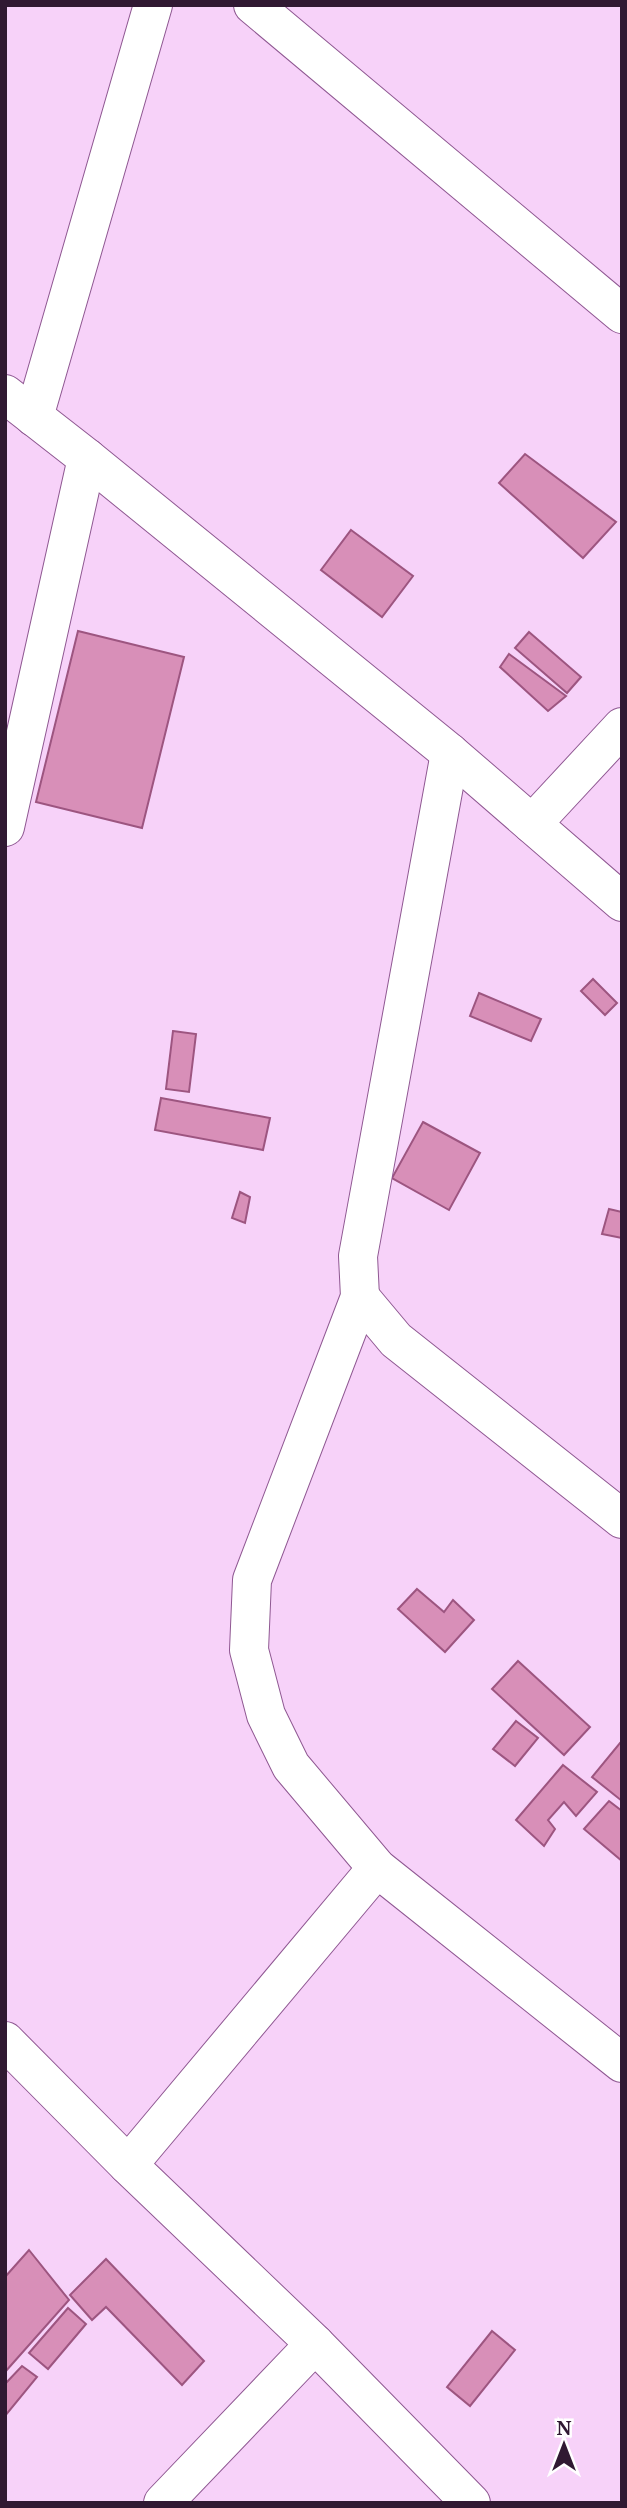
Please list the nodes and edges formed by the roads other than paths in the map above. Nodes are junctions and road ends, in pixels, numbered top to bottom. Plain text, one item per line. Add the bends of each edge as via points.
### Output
1 (152, 5) edge
2 (253, 5) edge
3 (622, 314) edge
4 (20, 405) edge
5 (87, 458) junction
6 (622, 727) edge
7 (450, 753) junction
8 (532, 824) junction
9 (5, 827) edge
10 (622, 902) edge
11 (360, 1297) junction
12 (622, 1519) edge
13 (377, 1868) junction
14 (5, 2041) edge
15 (621, 2061) edge
16 (128, 2165) junction
17 (315, 2344) junction
18 (163, 2503) edge
19 (471, 2503) edge

1 - 4 street
2 - 3 street
4 - 5 street
5 - 7 street
5 - 9 street
6 - 8 street
7 - 8 street
7 - 11 street via 358,1256
8 - 10 street
11 - 12 street via 396,1340
11 - 13 street via 252,1580 249,1650 267,1715 290,1766
13 - 15 street
13 - 16 street
14 - 16 street
16 - 17 street
17 - 18 street
17 - 19 street

